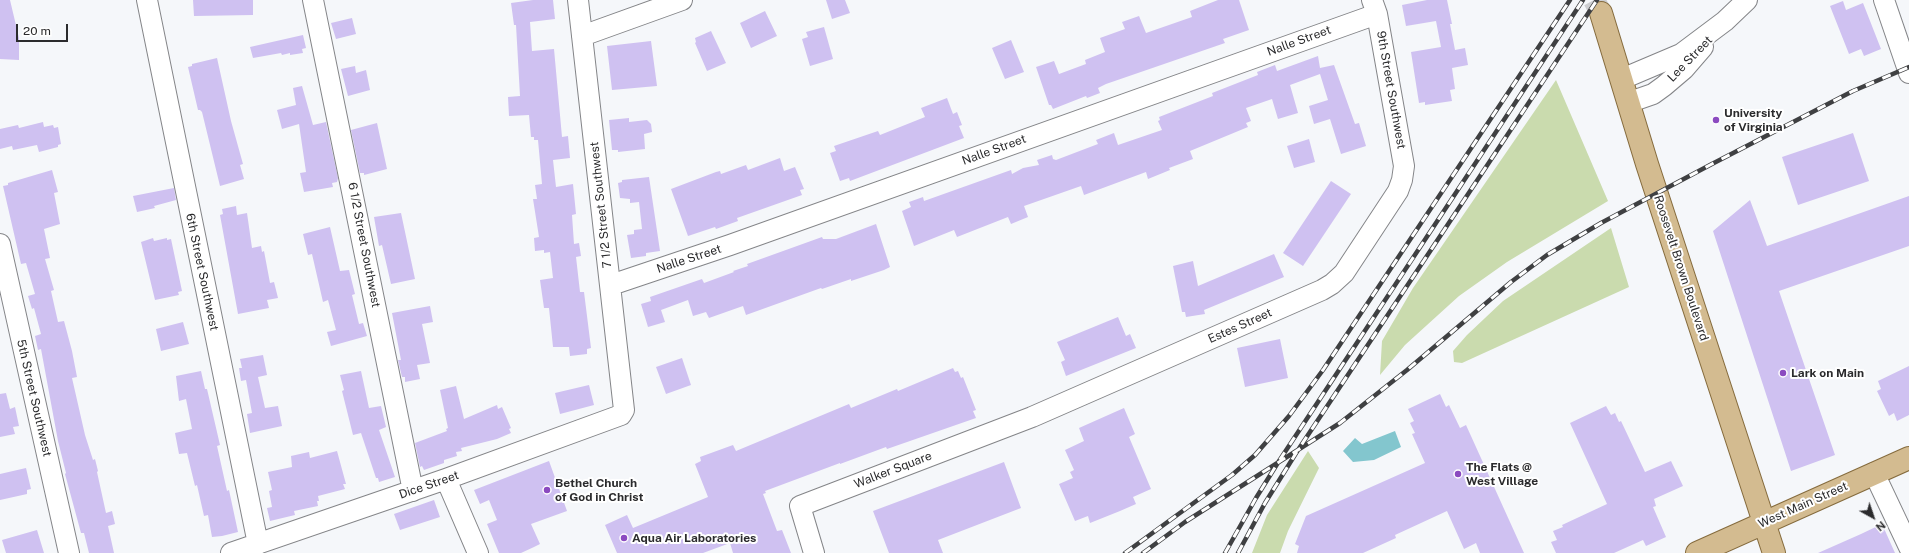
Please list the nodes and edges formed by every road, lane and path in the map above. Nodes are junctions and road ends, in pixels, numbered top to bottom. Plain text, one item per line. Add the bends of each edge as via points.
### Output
1 (147, 0) edge
2 (313, 0) edge
3 (578, 0) edge
4 (682, 0) edge
5 (1747, 0) edge
6 (1884, 0) edge
7 (1374, 7) edge
8 (1601, 13) tunnel mouth
9 (1724, 21) junction
10 (582, 36) junction
11 (1909, 73) edge
12 (1622, 79) junction
13 (1630, 102) junction
14 (1402, 180) joint
15 (0, 244) edge
16 (611, 285) junction
17 (8, 318) edge
18 (624, 410) joint
19 (1032, 417) joint
20 (1909, 458) edge
21 (1874, 474) junction
22 (446, 479) junction
23 (413, 491) junction
24 (1764, 523) junction
25 (258, 544) junction
26 (1909, 547) edge
27 (69, 553) edge
28 (231, 553) edge
29 (478, 553) edge
30 (814, 553) edge
31 (1697, 553) edge
32 (1774, 553) edge

1 - 25 street, 6th Street Southwest
2 - 23 street, 6 1/2 Street Southwest
3 - 10 street, 7 1/2 Street Southwest
4 - 10 street
5 - 9 street, Lee Street
6 - 11 street
7 - 14 street, 9th Street Southwest via 1404,166
7 - 16 street, Nalle Street via 730,245
8 - 12 main road, Roosevelt Brown Boulevard
9 - 12 street, Lee Street via 1681,54
9 - 13 street, Lee Street via 1684,69 1653,94
10 - 16 street, 7 1/2 Street Southwest
12 - 13 main road, Roosevelt Brown Boulevard
13 - 24 main road, Roosevelt Brown Boulevard via 1647,164
14 - 19 street, Estes Street via 1344,273 1332,284
15 - 17 street, 5th Street Southwest
16 - 18 street, 7 1/2 Street Southwest
17 - 27 street, 5th Street Southwest
18 - 22 street, Dice Street via 621,415
19 - 30 street, Walker Square via 800,506
20 - 21 main road, West Main Street
21 - 24 main road, West Main Street
21 - 26 street
22 - 23 street, Dice Street
22 - 29 street
23 - 25 street, Dice Street
24 - 31 main road, West Main Street
24 - 32 main road, Roosevelt Brown Boulevard
25 - 28 street, Dice Street

